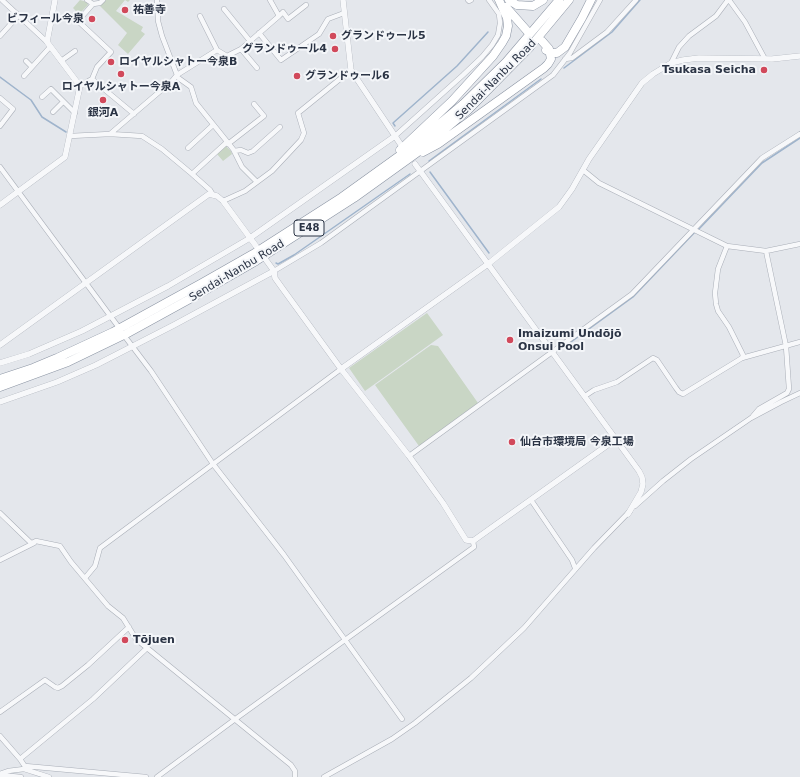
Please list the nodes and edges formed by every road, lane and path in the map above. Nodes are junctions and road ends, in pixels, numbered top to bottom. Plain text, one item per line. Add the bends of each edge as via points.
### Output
1 (1, 0) edge
2 (55, 0) edge
3 (87, 0) edge
4 (103, 0) edge
5 (157, 0) edge
6 (270, 0) edge
7 (342, 0) edge
8 (468, 0) edge
9 (471, 0) edge
10 (489, 0) edge
11 (500, 0) edge
12 (508, 0) edge
13 (543, 0) edge
14 (559, 0) edge
15 (570, 0) edge
16 (591, 0) edge
17 (600, 0) edge
18 (636, 0) edge
19 (729, 0) edge
20 (93, 4) junction
21 (306, 5) dead end
22 (224, 9) dead end
23 (344, 12) junction
24 (18, 16) junction
25 (200, 16) dead end
26 (279, 16) junction
27 (259, 33) junction
28 (0, 36) edge
29 (250, 41) junction
30 (541, 43) dead end
31 (49, 45) junction
32 (241, 49) junction
33 (217, 50) junction
34 (75, 51) dead end
35 (550, 52) junction
36 (800, 56) edge
37 (565, 59) junction
38 (765, 59) junction
39 (26, 61) dead end
40 (62, 61) junction
41 (671, 63) junction
42 (32, 67) junction
43 (257, 68) dead end
44 (351, 70) junction
45 (177, 75) junction
46 (24, 76) dead end
47 (92, 79) junction
48 (80, 86) junction
49 (42, 97) dead end
50 (0, 98) edge
51 (63, 102) junction
52 (254, 104) dead end
53 (54, 112) dead end
54 (75, 114) junction
55 (134, 114) junction
56 (213, 125) junction
57 (0, 126) edge
58 (280, 127) dead end
59 (110, 134) junction
60 (800, 134) edge
61 (70, 136) junction
62 (395, 136) junction
63 (228, 143) junction
64 (401, 145) dead end
65 (188, 148) dead end
66 (234, 151) junction
67 (415, 164) dead end
68 (0, 167) edge
69 (398, 167) junction
70 (583, 170) junction
71 (421, 171) junction
72 (192, 174) junction
73 (257, 182) junction
74 (19, 191) junction
75 (213, 195) junction
76 (342, 197) junction
77 (223, 201) junction
78 (0, 206) edge
79 (696, 231) junction
80 (250, 238) junction
81 (800, 244) edge
82 (256, 246) dead end
83 (728, 246) junction
84 (766, 251) junction
85 (266, 260) dead end
86 (488, 264) junction
87 (274, 270) junction
88 (86, 283) junction
89 (110, 316) junction
90 (117, 325) dead end
91 (126, 338) dead end
92 (800, 342) edge
93 (0, 346) edge
94 (786, 346) junction
95 (134, 347) junction
96 (552, 352) junction
97 (742, 358) junction
98 (0, 363) edge
99 (341, 369) junction
100 (0, 379) edge
101 (0, 387) edge
102 (800, 393) edge
103 (586, 395) junction
104 (0, 402) edge
105 (753, 417) junction
106 (616, 439) junction
107 (409, 456) junction
108 (213, 464) junction
109 (531, 500) junction
110 (0, 513) edge
111 (628, 514) junction
112 (36, 541) junction
113 (473, 542) junction
114 (0, 560) edge
115 (575, 568) junction
116 (85, 578) junction
117 (129, 627) junction
118 (346, 640) junction
119 (147, 648) junction
120 (0, 712) edge
121 (402, 719) dead end
122 (234, 720) junction
123 (0, 736) edge
124 (20, 759) junction
125 (25, 768) junction
126 (0, 774) edge
127 (21, 777) edge
128 (49, 777) edge
129 (146, 777) edge
130 (157, 777) edge
131 (296, 777) edge
132 (324, 777) edge

1 - 24 street
2 - 31 street
3 - 20 street
4 - 20 street
5 - 45 street via 158,21
6 - 26 street
7 - 23 street
8 - 9 street
10 - 62 street via 498,14 500,23 498,35 492,45 463,75
11 - 12 highway via 529,30
11 - 76 highway via 508,26 506,36 493,56 430,123
12 - 13 highway via 517,5 533,6
14 - 76 highway, Sendai-Nanbu Road / E48 via 506,62 463,104 408,150
15 - 69 highway, Sendai-Nanbu Road / E48 via 491,88
16 - 35 highway via 565,47 557,53
17 - 37 street
18 - 37 street via 607,32 572,58
19 - 38 street via 745,22
19 - 41 street via 716,16 689,36 679,47
20 - 47 street via 78,21 111,52 97,67
21 - 26 street via 288,19 283,12
22 - 29 street
23 - 27 street via 328,19 319,34 281,60
23 - 44 street
24 - 28 street
24 - 31 street
25 - 33 street
26 - 27 street
27 - 29 street
29 - 32 street
30 - 35 highway
31 - 40 street
31 - 42 street
32 - 33 street via 227,56
32 - 43 street
33 - 45 street
34 - 40 street
35 - 69 highway via 551,59 548,64 535,75 438,144
36 - 38 street
37 - 71 street via 552,75
38 - 41 street via 699,58
39 - 42 street
40 - 48 street
41 - 70 street via 642,83
42 - 46 street
44 - 62 street
44 - 73 street via 298,113 304,133 301,140 272,171
45 - 55 street
45 - 56 street via 191,87 196,104
47 - 48 street
47 - 55 street
48 - 54 street
49 - 51 street via 51,89
50 - 57 street via 13,109
51 - 53 street
51 - 54 street
52 - 63 street via 264,116
54 - 61 street
55 - 59 street
56 - 63 street
56 - 65 street
58 - 66 street via 253,151
59 - 61 street
59 - 72 street via 142,136
60 - 79 street via 762,158
61 - 74 street via 65,157
62 - 64 street
62 - 80 street
63 - 66 street
63 - 72 street
66 - 73 street via 242,167
67 - 71 street
68 - 74 street
69 - 101 highway, Sendai-Nanbu Road / E48 via 306,229 198,295 68,362
70 - 79 street via 599,183
70 - 86 street via 559,207
71 - 86 street
71 - 87 street via 321,243
72 - 75 street
73 - 77 street via 246,191
74 - 78 street
74 - 88 street
75 - 77 street
75 - 88 street via 209,194
76 - 100 highway, Sendai-Nanbu Road / E48 via 253,254 119,329 84,347
77 - 80 street
79 - 83 street
79 - 96 street via 632,294
80 - 82 street
80 - 89 street via 168,286
81 - 84 street
83 - 84 street
83 - 97 street via 718,269 716,304 743,355
84 - 94 street
85 - 87 street
86 - 96 street
86 - 99 street
87 - 95 street
87 - 99 street via 275,278
88 - 89 street
88 - 93 street
89 - 90 street
89 - 98 street via 29,354
91 - 95 street
92 - 94 street
94 - 97 street
94 - 105 street via 788,391 759,409
95 - 104 street via 57,382
95 - 108 street
96 - 103 street
96 - 107 street
97 - 103 street via 683,394 653,358 617,382
99 - 107 street
99 - 108 street
102 - 105 street
103 - 106 street
105 - 111 street via 691,459 642,499
106 - 109 street
106 - 111 street via 642,477 641,492
107 - 113 street via 466,540
108 - 116 street via 100,548 95,566
108 - 118 street
109 - 113 street
109 - 115 street
110 - 112 street via 25,539 32,543
111 - 115 street
112 - 114 street
112 - 116 street via 60,546
113 - 118 street via 474,547
115 - 132 street via 524,628 452,694 392,739
116 - 117 street
117 - 119 street via 136,639
117 - 120 street via 62,686 55,687 46,680
118 - 121 street
118 - 122 street
119 - 122 street
119 - 124 street via 93,699
122 - 130 street
122 - 131 street via 291,765
123 - 124 street
124 - 125 street
125 - 126 street
125 - 128 street
125 - 129 street
126 - 127 street

